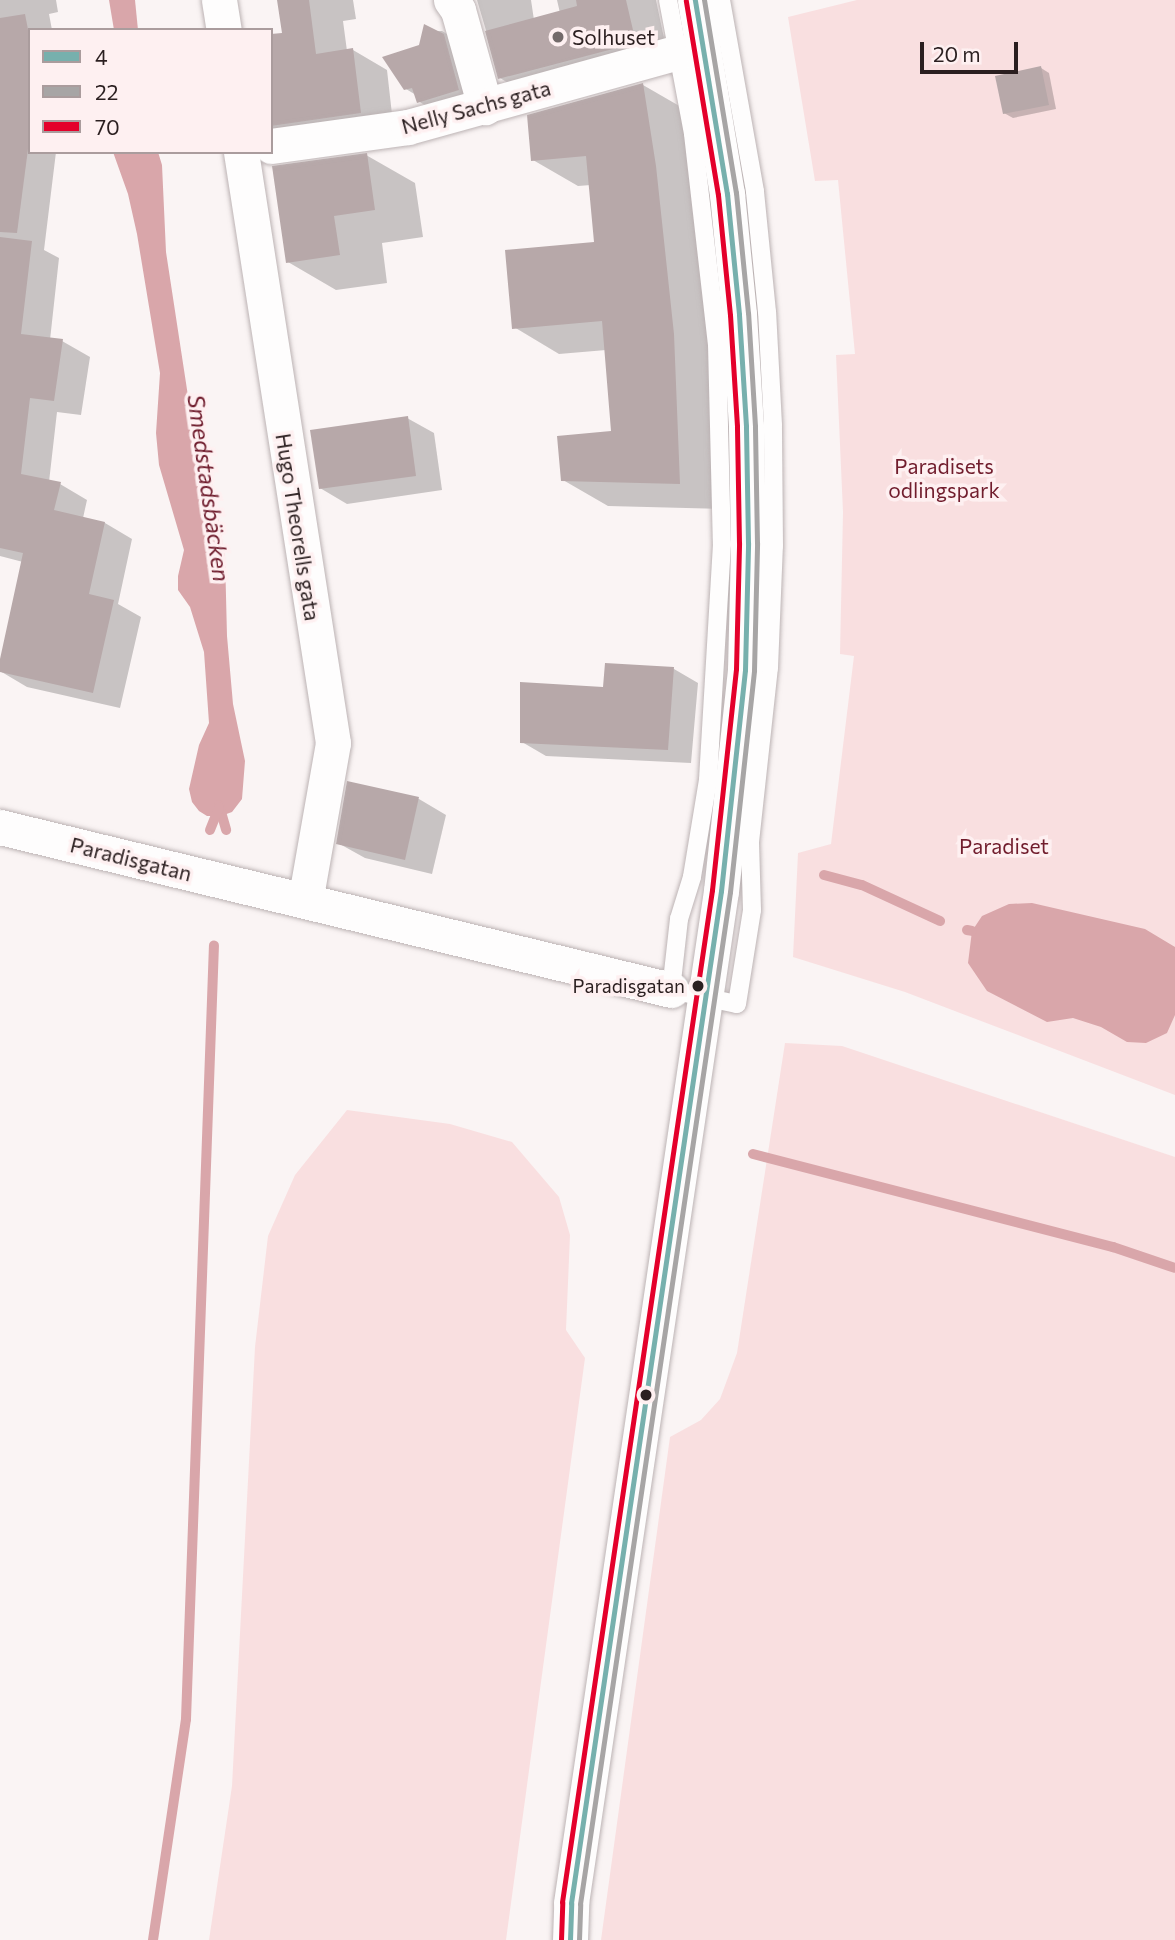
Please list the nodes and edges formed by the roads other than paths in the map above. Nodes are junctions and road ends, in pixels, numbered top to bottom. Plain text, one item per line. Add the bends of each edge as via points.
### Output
1 (219, 0) edge
2 (451, 0) edge
3 (668, 0) edge
4 (695, 0) edge
5 (721, 0) edge
6 (224, 28) edge
7 (678, 52) junction
8 (485, 107) junction
9 (273, 146) edge
10 (241, 154) edge
11 (0, 827) edge
12 (305, 901) junction
13 (688, 993) junction
14 (570, 1940) edge

1 - 6 street
2 - 8 street via 458,10
3 - 7 lane
4 - 13 street via 727,194 746,426 748,542 743,697 721,891
5 - 13 lane via 755,191 767,312 774,546 769,668 750,842 752,910 737,1004
7 - 8 street, Nelly Sachs gata
7 - 13 lane via 693,134 717,344 722,544 708,780 692,877 679,919
8 - 9 street, Nelly Sachs gata via 408,127
10 - 12 street, Hugo Theorells gata via 333,743
11 - 12 street, Paradisgatan
12 - 13 street, Paradisgatan
13 - 14 street

